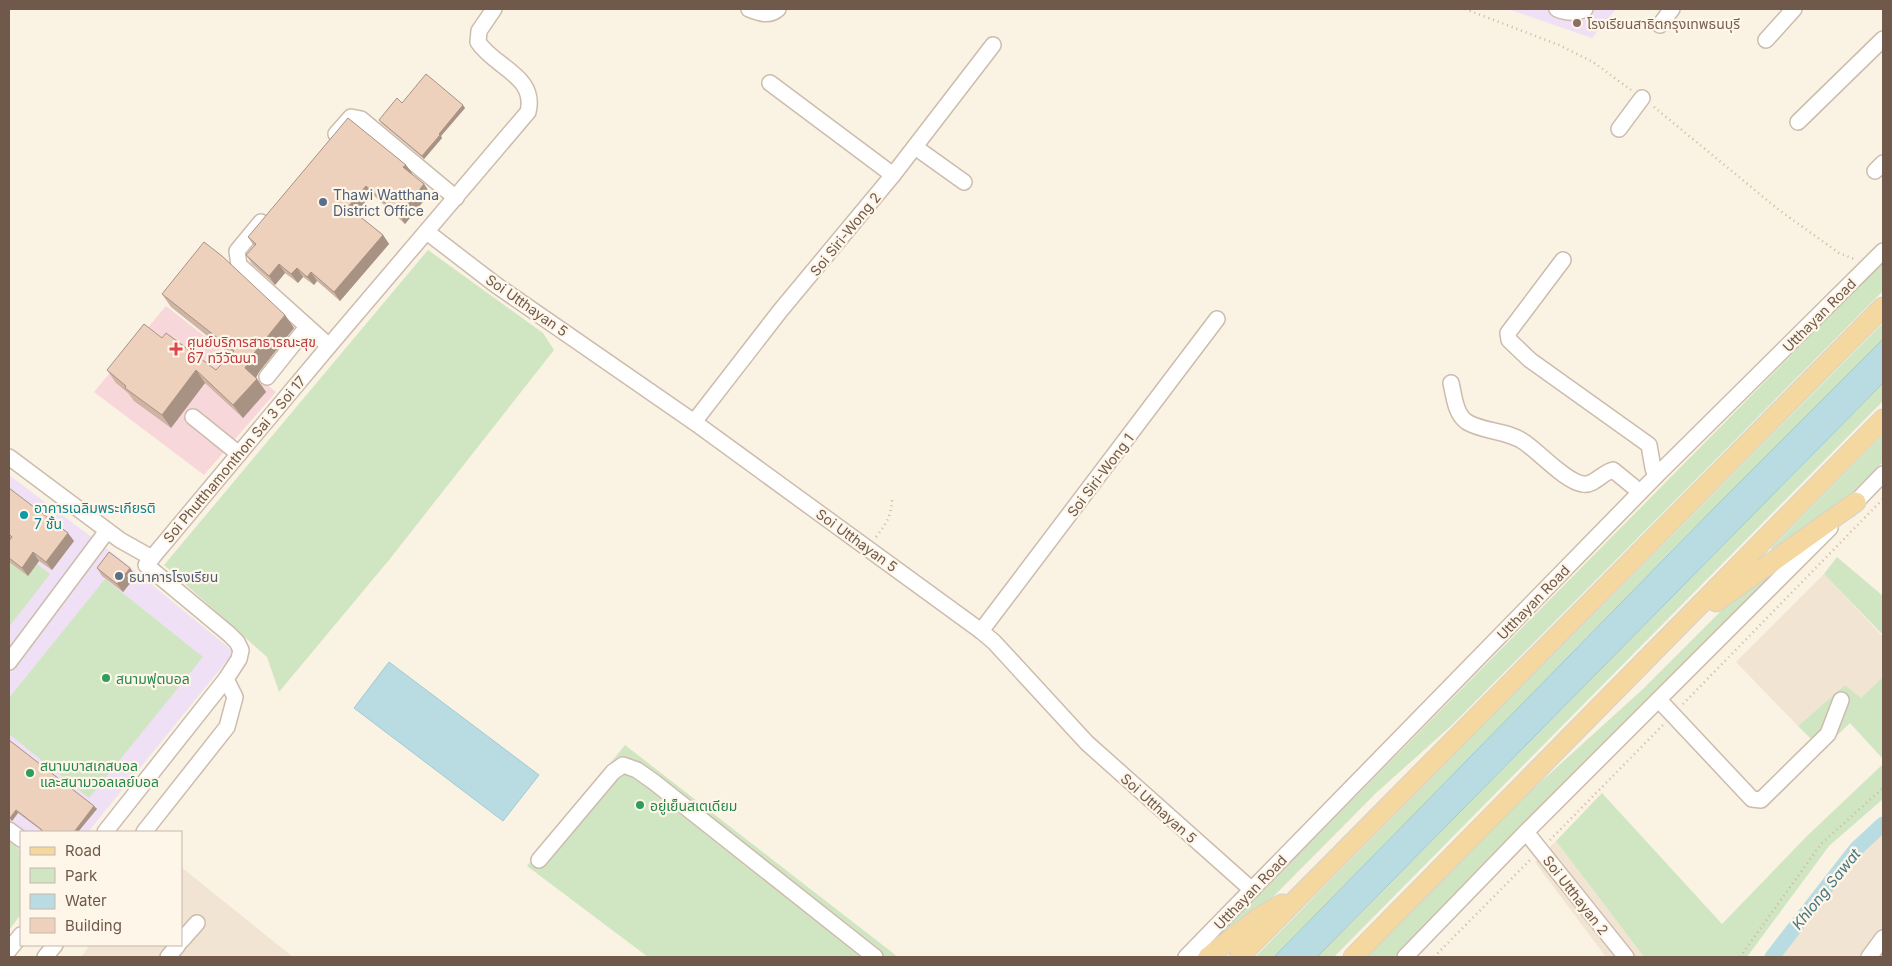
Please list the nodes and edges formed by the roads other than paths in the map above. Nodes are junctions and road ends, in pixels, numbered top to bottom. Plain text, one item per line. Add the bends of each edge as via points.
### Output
1 (494, 9) edge
2 (749, 9) edge
3 (778, 9) edge
4 (1557, 9) edge
5 (1585, 9) edge
6 (1672, 9) edge
7 (1794, 9) edge
8 (1660, 25) dead end
9 (1766, 40) dead end
10 (1883, 40) edge
11 (993, 45) dead end
12 (770, 83) dead end
13 (1642, 98) road end
14 (1798, 122) dead end
15 (1619, 129) dead end
16 (326, 147) edge
17 (915, 147) junction
18 (893, 175) junction
19 (964, 182) dead end
20 (456, 198) junction
21 (269, 214) edge
22 (427, 232) junction
23 (1883, 251) edge
24 (1564, 260) dead end
25 (1883, 306) edge
26 (1217, 319) dead end
27 (308, 327) junction
28 (329, 346) junction
29 (266, 377) dead end
30 (1451, 383) dead end
31 (193, 417) dead end
32 (1883, 419) edge
33 (694, 422) junction
34 (239, 454) junction
35 (9, 457) edge
36 (1883, 474) edge
37 (1656, 476) junction
38 (1640, 492) junction
39 (1856, 502) junction
40 (107, 531) junction
41 (152, 558) junction
42 (981, 631) junction
43 (1674, 632) junction
44 (9, 662) edge
45 (226, 679) junction
46 (1659, 700) junction
47 (1841, 700) dead end
48 (9, 830) edge
49 (106, 831) edge
50 (145, 831) edge
51 (1526, 832) junction
52 (20, 838) edge
53 (539, 860) dead end
54 (1252, 890) junction
55 (1305, 890) junction
56 (197, 923) dead end
57 (20, 936) edge
58 (1883, 938) edge
59 (182, 940) edge
60 (54, 946) edge
61 (177, 946) edge
62 (9, 950) edge
63 (45, 957) edge
64 (168, 957) edge
65 (875, 957) edge
66 (1186, 957) edge
67 (1208, 957) edge
68 (1238, 957) edge
69 (1353, 957) edge
70 (1405, 957) edge
71 (1626, 957) edge
72 (1868, 957) edge

1 - 20 street, Soi Phutthamonthon Sai 3 Soi 17 via 479,31 478,42 521,81 531,102 528,112
2 - 3 street via 771,14
4 - 5 street via 1567,13
6 - 8 street
7 - 9 street
10 - 14 street
11 - 17 street, Soi Siri-Wong 2
12 - 18 street
13 - 15 street
16 - 20 street via 351,118 361,119
17 - 18 street, Soi Siri-Wong 2
17 - 19 street
18 - 33 street, Soi Siri-Wong 2 via 780,311
20 - 22 street, Soi Phutthamonthon Sai 3 Soi 17
21 - 27 street via 237,251 239,266
22 - 28 street, Soi Phutthamonthon Sai 3 Soi 17
22 - 33 street, Soi Utthayan 5 via 496,285
23 - 37 street, Utthayan Road
24 - 37 street via 1508,333 1509,340 1530,360 1649,445
25 - 55 main road
26 - 42 street, Soi Siri-Wong 1
27 - 28 street
27 - 29 street
28 - 34 street, Soi Phutthamonthon Sai 3 Soi 17
30 - 38 street via 1458,412 1467,422 1522,441 1577,483 1591,483 1613,470
31 - 34 street
32 - 43 main road
33 - 42 street, Soi Utthayan 5
34 - 41 street, Soi Phutthamonthon Sai 3 Soi 17
35 - 40 street
36 - 39 street
37 - 38 street, Utthayan Road
38 - 54 street, Utthayan Road
39 - 43 main road
39 - 46 street
40 - 41 street
40 - 44 street
41 - 45 street via 146,565 236,642 241,650
42 - 54 street, Soi Utthayan 5 via 1087,743
43 - 69 main road
45 - 49 street
45 - 50 street via 235,697 227,727
46 - 47 street via 1752,799 1761,800 1828,734
46 - 51 street
48 - 52 street
51 - 70 street
51 - 71 street, Soi Utthayan 2
53 - 65 street via 613,772 623,765 654,782
54 - 66 street, Utthayan Road
55 - 67 main road via 1258,918
55 - 68 main road
56 - 59 street
57 - 62 street
58 - 72 street
60 - 63 street
61 - 64 street

